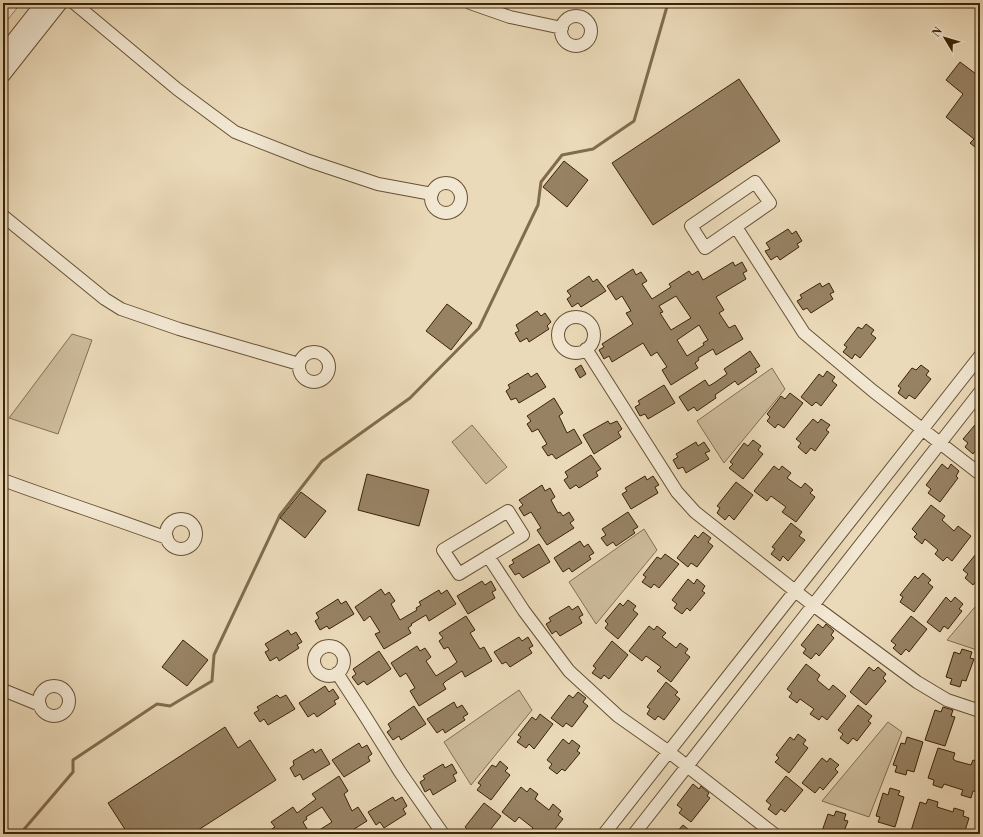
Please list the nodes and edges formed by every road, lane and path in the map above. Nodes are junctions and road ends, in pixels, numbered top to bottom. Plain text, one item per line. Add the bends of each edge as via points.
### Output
1 (15, 3) edge
2 (43, 3) edge
3 (60, 3) edge
4 (74, 3) edge
5 (470, 3) edge
6 (3, 18) edge
7 (562, 28) dead end
8 (3, 54) edge
9 (3, 75) edge
10 (432, 194) dead end
11 (3, 216) edge
12 (736, 227) junction
13 (586, 349) dead end
14 (980, 356) edge
15 (299, 364) dead end
16 (980, 392) edge
17 (922, 429) junction
18 (940, 443) junction
19 (980, 474) edge
20 (3, 480) edge
21 (167, 538) dead end
22 (488, 556) junction
23 (795, 591) junction
24 (813, 604) junction
25 (337, 673) dead end
26 (3, 690) edge
27 (40, 705) dead end
28 (980, 712) edge
29 (669, 752) junction
30 (687, 766) junction
31 (443, 834) edge
32 (604, 834) edge
33 (634, 834) edge
34 (774, 834) edge

1 - 6 street
2 - 8 street
3 - 9 street
4 - 10 street via 177,89 235,132 378,184
5 - 7 street via 510,17
11 - 15 street via 105,299 121,309
12 - 12 street via 770,203 755,182 691,226 705,248
12 - 17 street via 804,333
13 - 23 street via 677,492 695,512
14 - 17 street
16 - 18 street
17 - 18 street
17 - 23 street
18 - 19 street
18 - 24 street
20 - 21 street
22 - 22 street via 523,535 508,511 444,550 458,574
22 - 29 street via 524,611 569,671 618,716
23 - 24 street
23 - 29 street
24 - 28 street via 917,682 947,700
24 - 30 street
25 - 31 street
26 - 27 street
29 - 30 street
29 - 32 street
30 - 33 street
30 - 34 street

